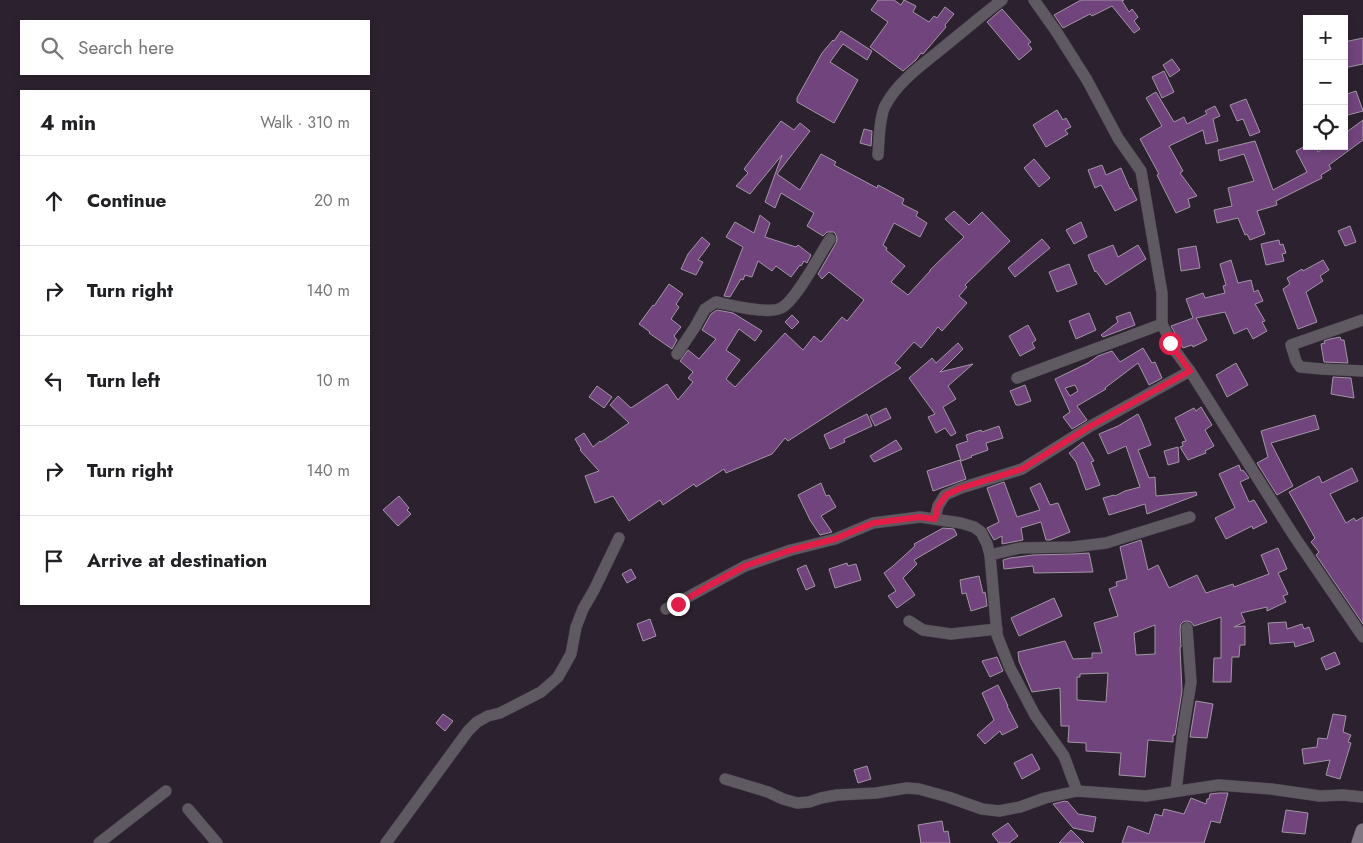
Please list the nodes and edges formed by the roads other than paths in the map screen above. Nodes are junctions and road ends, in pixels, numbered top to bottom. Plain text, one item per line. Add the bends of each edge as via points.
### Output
1 (1002, 0) edge
2 (1034, 0) edge
3 (878, 155) dead end
4 (830, 239) dead end
5 (1363, 320) edge
6 (1162, 324) junction
7 (677, 354) dead end
8 (1190, 371) junction
9 (1363, 371) edge
10 (1017, 378) dead end
11 (1190, 516) dead end
12 (935, 519) junction
13 (619, 538) dead end
14 (990, 555) junction
15 (666, 609) dead end
16 (909, 621) dead end
17 (1187, 628) dead end
18 (997, 629) junction
19 (1363, 638) edge
20 (725, 779) dead end
21 (166, 791) dead end
22 (1077, 791) junction
23 (1176, 791) junction
24 (1363, 797) edge
25 (188, 808) dead end
26 (1363, 831) edge
27 (99, 843) edge
28 (217, 843) edge
29 (386, 843) edge
30 (1359, 843) edge

1 - 3 street via 913,72 897,89 884,107
2 - 6 street via 1141,171 1162,293
4 - 7 street via 795,295 782,308 771,311 716,302 705,308
5 - 9 street via 1291,345 1300,367
6 - 8 street via 1170,343
6 - 10 street
8 - 12 street via 1089,427 1022,469 946,495 938,506
8 - 19 street
11 - 14 street via 1106,543 1020,548
12 - 14 street via 974,527 981,532
12 - 15 street via 920,517 873,523 835,539 791,550 745,566
13 - 29 street via 583,609 571,654 558,677 541,692 477,722
14 - 18 street
16 - 18 street via 924,630 951,634
17 - 23 street via 1191,682
18 - 22 street via 1010,668 1064,756
20 - 22 street via 797,803 837,795 907,788 999,812
21 - 27 street
22 - 23 street via 1146,796
23 - 24 street via 1219,785 1320,796
25 - 28 street
26 - 30 street

